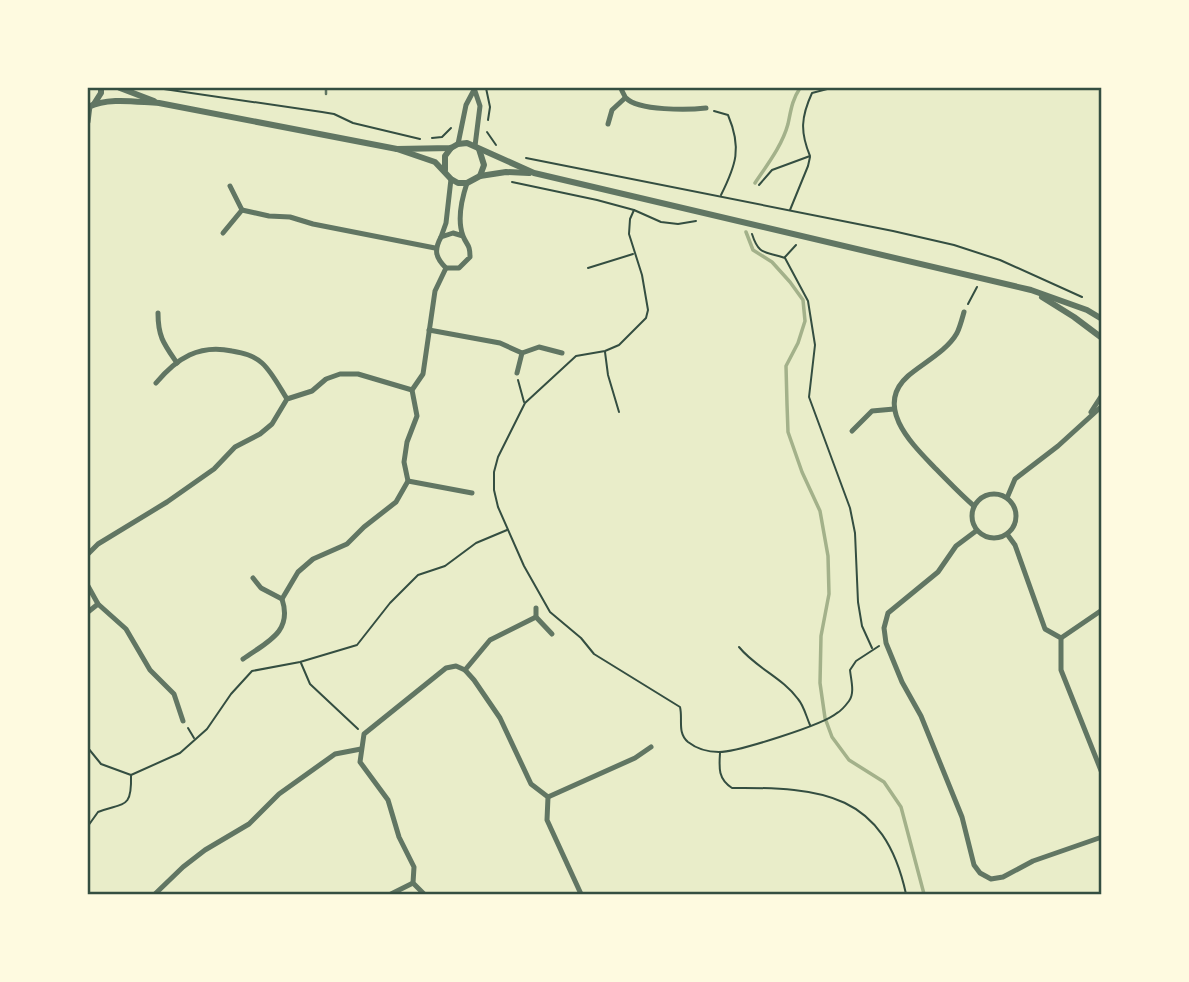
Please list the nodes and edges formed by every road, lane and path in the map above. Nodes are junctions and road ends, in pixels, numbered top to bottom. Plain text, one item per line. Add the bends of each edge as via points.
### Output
1 (101, 88) edge
2 (120, 88) edge
3 (157, 88) edge
4 (327, 88) edge
5 (475, 88) edge
6 (621, 88) edge
7 (811, 88) edge
8 (831, 88) edge
9 (811, 93) junction
10 (326, 94) joint
11 (625, 98) junction
12 (159, 103) junction
13 (91, 106) edge
14 (706, 108) joint
15 (322, 112) junction
16 (88, 122) edge
17 (608, 124) dead end
18 (462, 126) junction
19 (477, 129) junction
20 (458, 144) junction
21 (451, 148) junction
22 (477, 148) junction
23 (397, 149) junction
24 (500, 150) dead end
25 (810, 156) junction
26 (519, 157) dead end
27 (445, 170) junction
28 (534, 173) junction
29 (480, 176) junction
30 (451, 179) junction
31 (467, 183) junction
32 (230, 186) dead end
33 (759, 186) dead end
34 (720, 196) junction
35 (242, 210) junction
36 (634, 210) dead end
37 (790, 210) junction
38 (223, 233) dead end
39 (751, 233) dead end
40 (463, 236) junction
41 (441, 237) junction
42 (797, 243) dead end
43 (435, 248) junction
44 (634, 254) junction
45 (785, 258) junction
46 (446, 268) junction
47 (588, 268) dead end
48 (1031, 290) junction
49 (1089, 301) dead end
50 (964, 312) dead end
51 (158, 313) dead end
52 (1101, 319) edge
53 (429, 330) junction
54 (1101, 338) edge
55 (605, 351) junction
56 (522, 353) junction
57 (562, 353) dead end
58 (177, 363) junction
59 (517, 373) joint
60 (156, 383) dead end
61 (412, 390) junction
62 (1101, 395) edge
63 (288, 399) junction
64 (525, 403) junction
65 (1101, 406) edge
66 (894, 409) junction
67 (619, 412) dead end
68 (1087, 418) junction
69 (852, 430) dead end
70 (408, 481) junction
71 (472, 493) dead end
72 (1007, 498) junction
73 (974, 506) junction
74 (508, 530) junction
75 (976, 531) junction
76 (1007, 534) junction
77 (88, 554) edge
78 (253, 578) dead end
79 (88, 586) edge
80 (282, 599) junction
81 (98, 604) junction
82 (536, 608) dead end
83 (1101, 610) edge
84 (88, 612) edge
85 (536, 618) junction
86 (552, 634) dead end
87 (1060, 638) junction
88 (886, 643) junction
89 (739, 647) dead end
90 (872, 648) junction
91 (243, 659) dead end
92 (300, 662) junction
93 (465, 670) junction
94 (183, 721) joint
95 (810, 726) junction
96 (364, 734) junction
97 (195, 740) junction
98 (651, 747) dead end
99 (88, 748) edge
100 (361, 749) junction
101 (720, 752) junction
102 (1101, 773) edge
103 (131, 775) junction
104 (548, 797) junction
105 (88, 826) edge
106 (1101, 837) edge
107 (413, 883) junction
108 (155, 894) edge
109 (391, 894) edge
110 (424, 894) edge
111 (581, 894) edge
112 (906, 894) edge

1 - 13 street
2 - 12 street
3 - 15 path
4 - 10 lane
5 - 18 street
5 - 19 street via 480,106
6 - 11 street
7 - 9 path
8 - 9 path
9 - 25 path via 801,126
10 - 15 path
11 - 14 street via 679,111
11 - 17 street via 612,110
12 - 13 street via 121,101
12 - 23 street
13 - 16 street
14 - 34 path via 728,116 735,133 735,161
15 - 18 path via 424,139 442,137 453,126
18 - 20 street
19 - 22 street
19 - 24 path via 486,131
20 - 21 street
20 - 22 street
21 - 23 street
21 - 27 street via 445,156
22 - 28 street
22 - 29 street via 484,165
23 - 27 street
25 - 33 path via 772,170
25 - 37 path
26 - 34 path
27 - 30 street
28 - 29 street
28 - 48 street
29 - 31 street
30 - 31 street
30 - 41 street
31 - 40 street
32 - 35 street
34 - 37 path
35 - 38 street
35 - 43 street
36 - 44 path via 629,234
37 - 49 path via 954,245 1000,260
39 - 45 path via 762,252
40 - 41 street
40 - 46 street via 470,257 459,268
41 - 43 street
42 - 45 path
43 - 46 street via 437,259
44 - 47 path
44 - 55 path via 647,299 646,318 619,345
45 - 90 path via 808,301 815,345 809,397 850,508 858,601
46 - 53 street via 435,291
48 - 52 street
48 - 54 street
50 - 66 street via 956,335 906,378
51 - 58 street via 162,341
53 - 56 street via 500,343
53 - 61 street via 423,374
55 - 64 path via 576,356
55 - 67 path
56 - 57 street via 539,347
56 - 59 street
58 - 60 street
58 - 63 street via 198,350 214,347 250,354 263,363
59 - 64 path
61 - 63 street via 358,374 340,374
61 - 70 street via 417,416 404,461
62 - 68 street
63 - 77 street via 260,434 235,447 177,496
64 - 74 path via 494,472 496,498
65 - 68 street
66 - 69 street via 872,411
66 - 73 street via 914,446
68 - 72 street via 1015,479
70 - 71 street
70 - 80 street via 396,502 347,544 313,559 298,572
72 - 73 street via 985,495
72 - 76 street via 1016,518
73 - 75 street via 971,517
74 - 92 path via 476,543 445,566 418,575 357,645
74 - 101 path via 550,611 594,654 680,707 686,741 701,750
75 - 76 street via 996,539
75 - 88 street via 956,546 938,572 888,613
76 - 87 street via 1045,629
78 - 80 street
79 - 81 street
80 - 91 street via 286,613 280,632
81 - 84 street
81 - 94 street via 126,629 150,670 174,694
82 - 85 street
83 - 87 street
85 - 86 street
85 - 93 street via 490,640
87 - 102 street via 1061,670
88 - 90 path
88 - 106 street via 921,716 980,873 990,879 1003,877
89 - 95 path via 789,687
90 - 95 path via 850,670 850,700 837,714
92 - 96 path via 310,684
92 - 97 path via 252,671
93 - 96 street via 446,668
93 - 104 street via 500,718 531,784
94 - 97 path
95 - 101 path
96 - 100 street
97 - 103 path via 180,753
98 - 104 street
99 - 103 path via 101,764
100 - 107 street via 360,762 388,800 414,867
100 - 108 street via 335,754 279,794 249,824 194,859
101 - 112 path via 719,770 723,782 732,788 819,792 864,813 891,847
103 - 105 path via 127,803 98,812
104 - 111 street via 547,820
107 - 109 street
107 - 110 street

